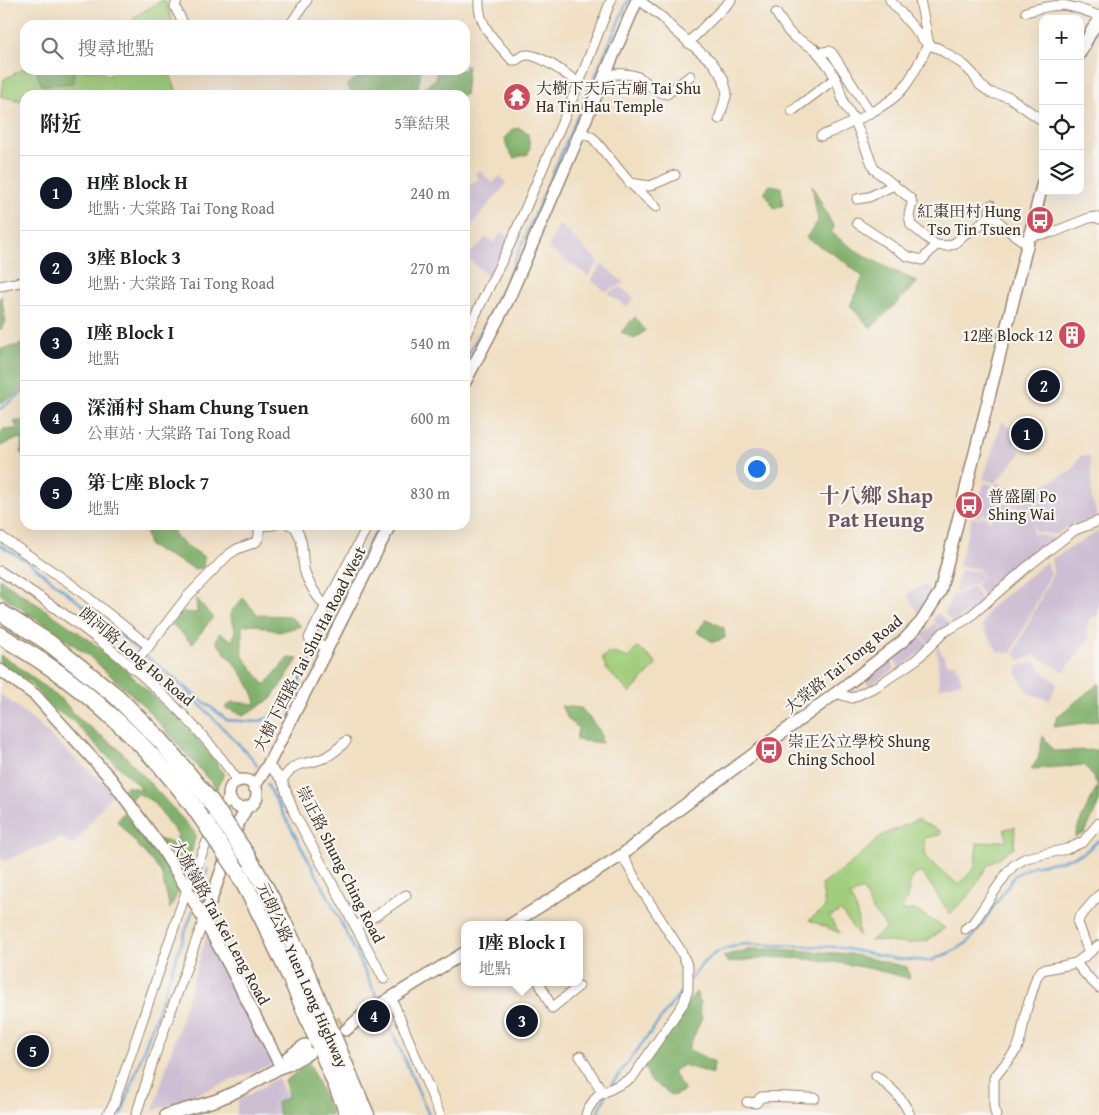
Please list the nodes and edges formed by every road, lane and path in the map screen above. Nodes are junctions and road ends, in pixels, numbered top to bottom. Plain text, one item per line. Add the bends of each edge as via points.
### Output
1 (177, 0) edge
2 (307, 0) edge
3 (479, 0) edge
4 (611, 0) edge
5 (638, 0) edge
6 (731, 0) edge
7 (890, 0) edge
8 (920, 0) edge
9 (1026, 12) dead end
10 (776, 13) dead end
11 (1099, 16) edge
12 (182, 20) edge
13 (293, 20) edge
14 (1099, 21) edge
15 (688, 43) junction
16 (929, 45) junction
17 (1084, 45) edge
18 (818, 53) junction
19 (605, 74) junction
20 (690, 76) dead end
21 (836, 80) junction
22 (579, 83) junction
23 (792, 111) dead end
24 (870, 112) junction
25 (1039, 118) edge
26 (719, 119) dead end
27 (855, 121) junction
28 (580, 132) junction
29 (821, 136) dead end
30 (675, 175) dead end
31 (630, 183) junction
32 (894, 185) junction
33 (1040, 195) edge
34 (857, 199) dead end
35 (991, 205) dead end
36 (656, 207) dead end
37 (993, 215) junction
38 (1099, 219) edge
39 (856, 223) dead end
40 (1028, 240) junction
41 (936, 245) junction
42 (20, 282) edge
43 (0, 286) edge
44 (470, 326) edge
45 (470, 372) edge
46 (1099, 521) edge
47 (259, 530) edge
48 (298, 530) edge
49 (365, 530) edge
50 (387, 530) edge
51 (0, 536) edge
52 (0, 571) edge
53 (326, 606) junction
54 (2, 613) edge
55 (0, 635) edge
56 (149, 646) junction
57 (327, 648) junction
58 (132, 665) junction
59 (0, 670) edge
60 (836, 693) junction
61 (346, 740) dead end
62 (268, 765) junction
63 (282, 780) junction
64 (238, 781) junction
65 (254, 787) junction
66 (229, 796) junction
67 (247, 807) junction
68 (1099, 823) edge
69 (622, 855) junction
70 (188, 891) junction
71 (406, 895) dead end
72 (1099, 895) edge
73 (202, 916) junction
74 (516, 921) edge
75 (968, 924) dead end
76 (355, 926) junction
77 (1099, 945) edge
78 (1089, 953) junction
79 (461, 955) edge
80 (1076, 963) junction
81 (384, 979) dead end
82 (541, 986) edge
83 (579, 986) dead end
84 (1099, 988) edge
85 (387, 1000) junction
86 (344, 1026) tunnel mouth
87 (307, 1049) dead end
88 (580, 1056) dead end
89 (281, 1066) junction
90 (876, 1076) dead end
91 (600, 1095) junction
92 (815, 1098) dead end
93 (747, 1102) dead end
94 (107, 1115) edge
95 (136, 1115) edge
96 (166, 1115) edge
97 (349, 1115) edge
98 (366, 1115) edge
99 (440, 1115) edge
100 (586, 1115) edge
101 (910, 1115) edge
102 (996, 1115) edge

1 - 12 street via 175,7
2 - 13 street
3 - 22 street via 482,22 512,60 528,54
4 - 22 street
5 - 15 street via 663,18
5 - 19 street
6 - 15 street
7 - 16 street
8 - 16 street
9 - 11 street via 1064,5
10 - 18 street via 794,37
14 - 17 street
15 - 26 street via 712,62 723,78 727,93
16 - 24 street via 899,92
16 - 25 street via 964,65 980,85 1009,97
18 - 21 street
18 - 24 street via 832,53
19 - 20 street via 639,77 656,92 667,94
19 - 28 street
21 - 23 street
21 - 27 street via 844,104
22 - 44 street via 512,240
24 - 27 street
27 - 29 street
27 - 32 street via 874,169
28 - 31 street via 593,138
28 - 45 street via 509,298
30 - 31 street via 650,186
31 - 36 street
32 - 34 street
32 - 41 street via 911,199 908,215 911,225
33 - 40 street, 大棠路 Tai Tong Road
35 - 37 street
37 - 40 street via 1005,228
37 - 41 street via 955,243
38 - 40 street via 1089,218
39 - 41 street via 914,259 922,260
40 - 60 street, 大棠路 Tai Tong Road via 940,592 921,622 904,640
42 - 43 street
46 - 60 street via 1075,530 967,619 944,632 917,659 879,685 852,698
47 - 56 street via 256,542 228,555 186,598
48 - 53 street via 304,570 315,594
49 - 53 street
50 - 57 street, 大樹下西路 Tai Shu Ha Road West
51 - 56 street via 71,584
52 - 58 street, 朗河路 Long Ho Road via 47,601
53 - 57 street via 309,638
54 - 98 highway, 元朗公路 Yuen Long Highway, bridge via 72,660 116,696 161,742 211,802 269,894
55 - 97 highway, 元朗公路 Yuen Long Highway, bridge via 62,675 105,711 163,769 204,821 237,871 268,929
56 - 58 street
57 - 62 street, 大樹下西路 Tai Shu Ha Road West
58 - 64 street, 朗河路 Long Ho Road via 202,734
59 - 70 street, 大旗嶺路 Tai Kei Leng Road via 35,695 111,778
60 - 69 street, 大棠路 Tai Tong Road
61 - 63 street via 323,759 295,765
62 - 63 street, 崇正路 Shung Ching Road
62 - 65 street, 大樹下西路 Tai Shu Ha Road West
63 - 76 street, 崇正路 Shung Ching Road via 294,813
64 - 65 street via 250,782
64 - 66 street
65 - 67 street, 大樹下西路 Tai Shu Ha Road West via 255,800
66 - 67 street via 238,807
66 - 70 street
67 - 73 street, 大樹下西路 Tai Shu Ha Road West
68 - 75 street via 1083,842 1026,858 1014,865
69 - 74 street, 大棠路 Tai Tong Road
69 - 91 street via 681,951 688,967 688,990 683,1004 632,1078
70 - 73 street, 大旗嶺路 Tai Kei Leng Road
70 - 94 street via 114,1104
71 - 76 street via 378,915
72 - 78 street via 1078,923
73 - 89 street, 大旗嶺路 Tai Kei Leng Road
73 - 95 street, 大樹下西路 Tai Shu Ha Road West
76 - 81 street, 崇正路 Shung Ching Road
77 - 78 street
78 - 80 street
79 - 85 street
80 - 84 street
80 - 102 street via 1042,970 1037,976 1017,1048 994,1078
82 - 83 street via 552,1008
85 - 86 street
85 - 99 street
87 - 89 street via 288,1065
88 - 91 street
89 - 96 street via 217,1100
90 - 101 street via 894,1091
91 - 100 street
92 - 93 street via 774,1096 761,1097 756,1103

